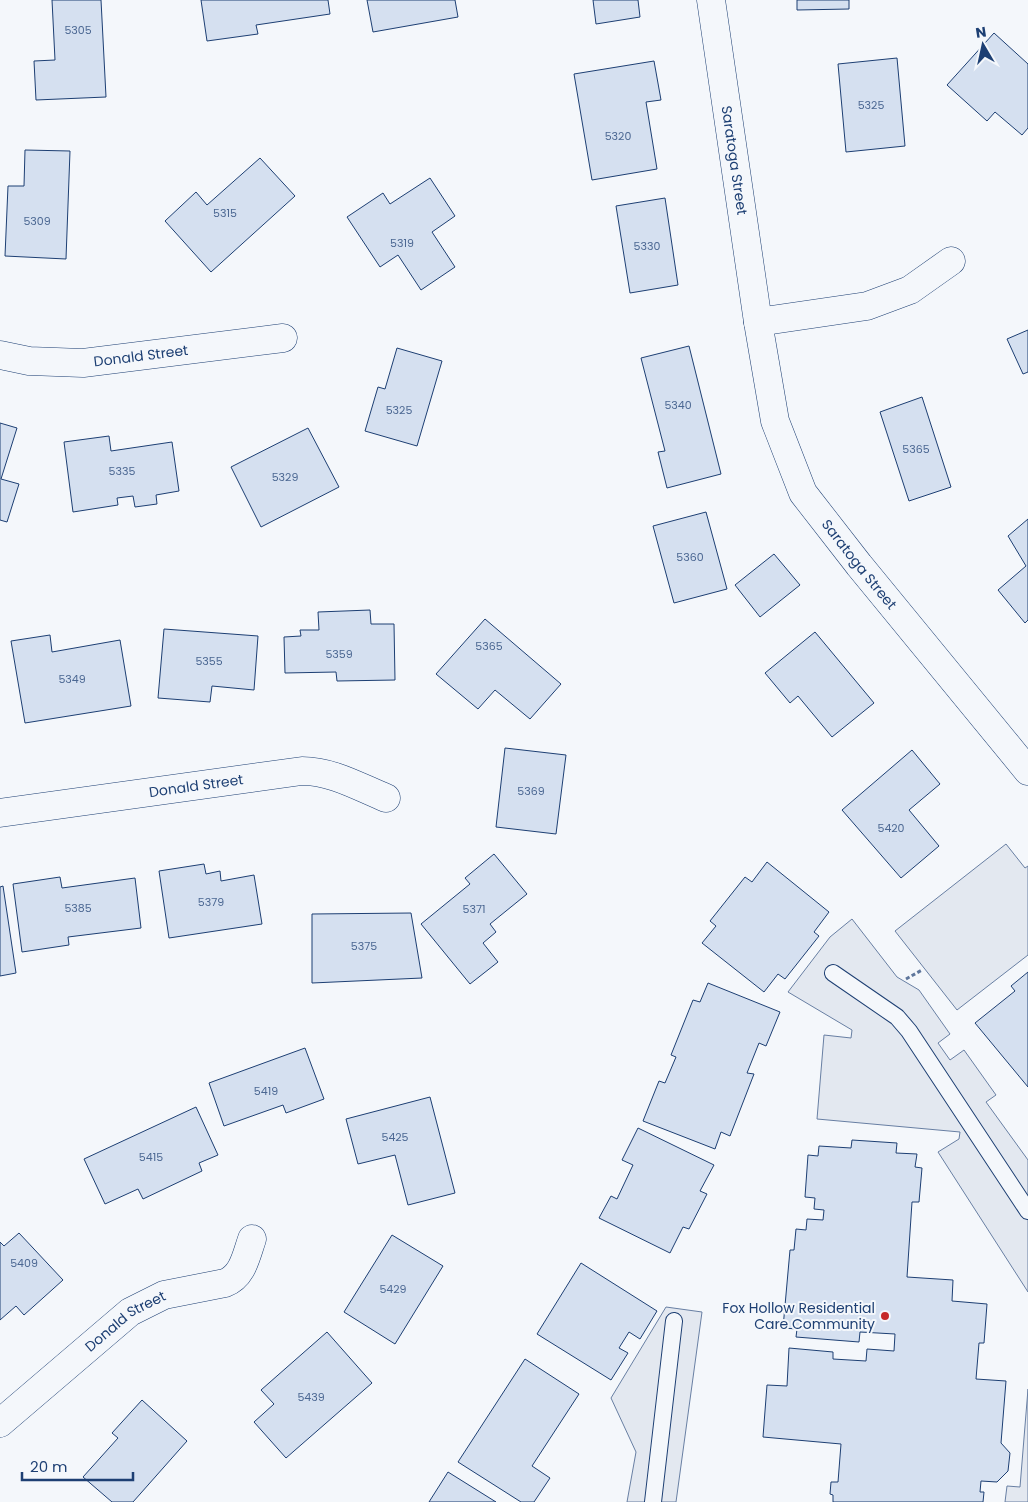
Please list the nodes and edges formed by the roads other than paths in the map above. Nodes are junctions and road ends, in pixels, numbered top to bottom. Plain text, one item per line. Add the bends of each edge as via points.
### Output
1 (711, 0) edge
2 (951, 261) dead end
3 (758, 322) junction
4 (283, 338) dead end
5 (0, 355) edge
6 (1028, 771) edge
7 (386, 798) dead end
8 (0, 813) edge
9 (833, 973) dead end
10 (1028, 1211) edge
11 (252, 1239) dead end
12 (674, 1321) dead end
13 (0, 1423) edge
14 (653, 1502) edge

1 - 3 street, Saratoga Street
2 - 3 street via 910,290 867,306
3 - 6 street, Saratoga Street via 775,421 803,493
4 - 5 street, Donald Street via 83,363 29,361
7 - 8 street, Donald Street via 329,774 302,770
9 - 10 lane via 897,1017 909,1031
11 - 13 street, Donald Street via 241,1270 232,1280 164,1295 130,1312
12 - 14 lane

